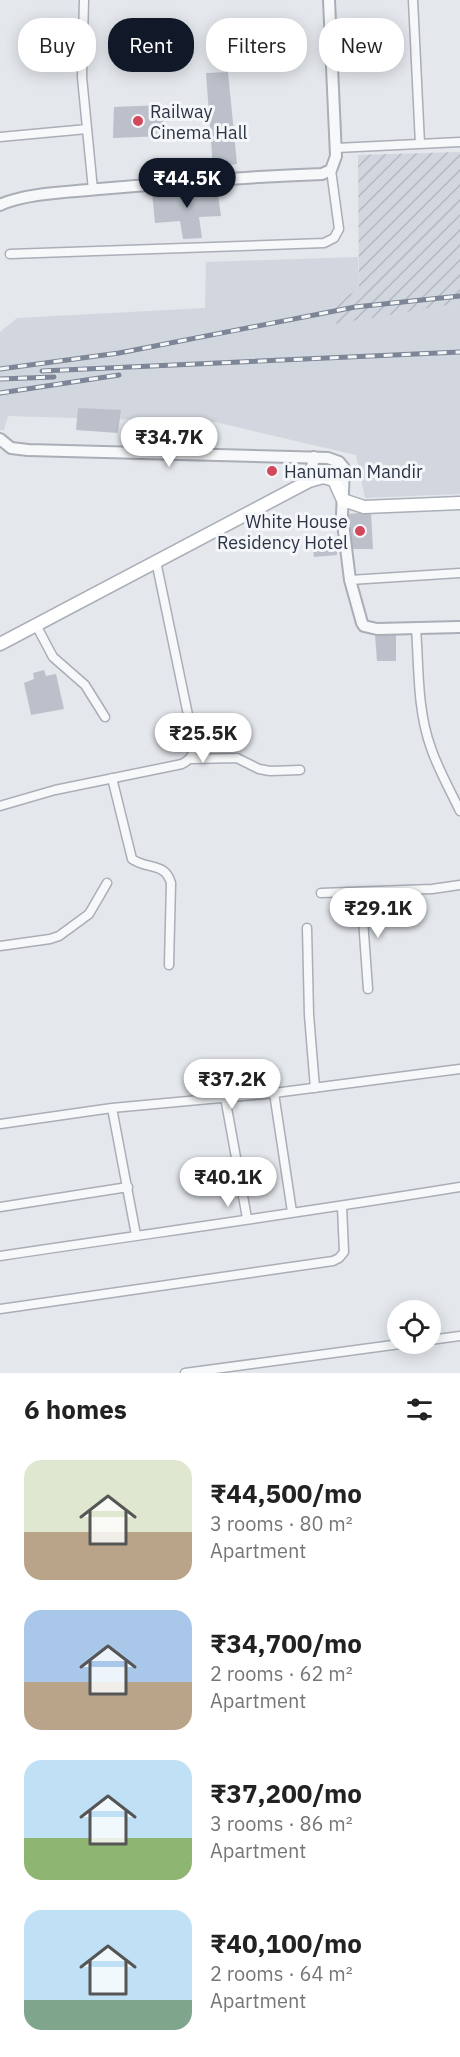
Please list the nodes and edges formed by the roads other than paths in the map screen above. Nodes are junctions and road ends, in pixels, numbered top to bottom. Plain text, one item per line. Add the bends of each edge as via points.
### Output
1 (84, 0) edge
2 (329, 0) edge
3 (413, 0) edge
4 (87, 129) junction
5 (0, 137) edge
6 (460, 142) edge
7 (420, 144) junction
8 (336, 148) junction
9 (331, 170) junction
10 (93, 190) junction
11 (0, 205) edge
12 (10, 254) dead end
13 (0, 439) edge
14 (314, 457) junction
15 (309, 481) junction
16 (343, 500) junction
17 (460, 503) edge
18 (156, 561) junction
19 (460, 573) edge
20 (350, 580) junction
21 (36, 625) junction
22 (460, 627) edge
23 (416, 628) junction
24 (0, 644) edge
25 (105, 717) dead end
26 (191, 759) junction
27 (300, 770) dead end
28 (112, 778) junction
29 (0, 806) edge
30 (460, 811) edge
31 (107, 883) dead end
32 (460, 885) edge
33 (361, 892) junction
34 (321, 893) dead end
35 (307, 928) dead end
36 (0, 946) edge
37 (169, 965) dead end
38 (368, 989) dead end
39 (460, 1069) edge
40 (315, 1088) junction
41 (274, 1093) junction
42 (225, 1097) junction
43 (112, 1108) junction
44 (0, 1124) edge
45 (460, 1186) edge
46 (128, 1187) junction
47 (342, 1206) junction
48 (0, 1207) edge
49 (292, 1212) junction
50 (247, 1218) junction
51 (136, 1235) junction
52 (0, 1256) edge
53 (0, 1310) edge
54 (460, 1336) edge
55 (441, 1339) edge
56 (387, 1346) edge
57 (185, 1373) edge

1 - 4 street via 82,77
2 - 8 street
3 - 7 street
4 - 5 street
4 - 10 street
6 - 7 street
7 - 8 street
8 - 9 street
9 - 10 street via 322,174
9 - 12 street via 339,229 334,238 324,243
10 - 11 street via 10,200
13 - 14 street via 11,448 28,450
14 - 15 street
14 - 16 street via 339,462 344,468
15 - 16 main road via 324,477 334,480
15 - 18 main road
16 - 17 main road via 364,507
16 - 20 street
18 - 21 main road
18 - 26 street via 192,734
19 - 20 street
20 - 23 street via 364,627
21 - 24 main road
21 - 25 street via 52,657 85,685
22 - 23 street
23 - 30 street via 425,728
26 - 27 street via 237,758 259,769
26 - 28 street
28 - 29 street
28 - 37 street via 132,860 162,869 171,883
31 - 36 street via 89,914 59,936
32 - 33 street
33 - 34 street
33 - 38 street
35 - 40 street
39 - 40 street
40 - 41 street
41 - 42 street
41 - 49 street
42 - 43 street
42 - 50 street
43 - 44 street
43 - 46 street
45 - 47 street
46 - 48 street
46 - 51 street
47 - 49 street
47 - 53 street via 344,1252 333,1261
49 - 50 street
50 - 51 street
51 - 52 street
54 - 55 street
56 - 57 street

